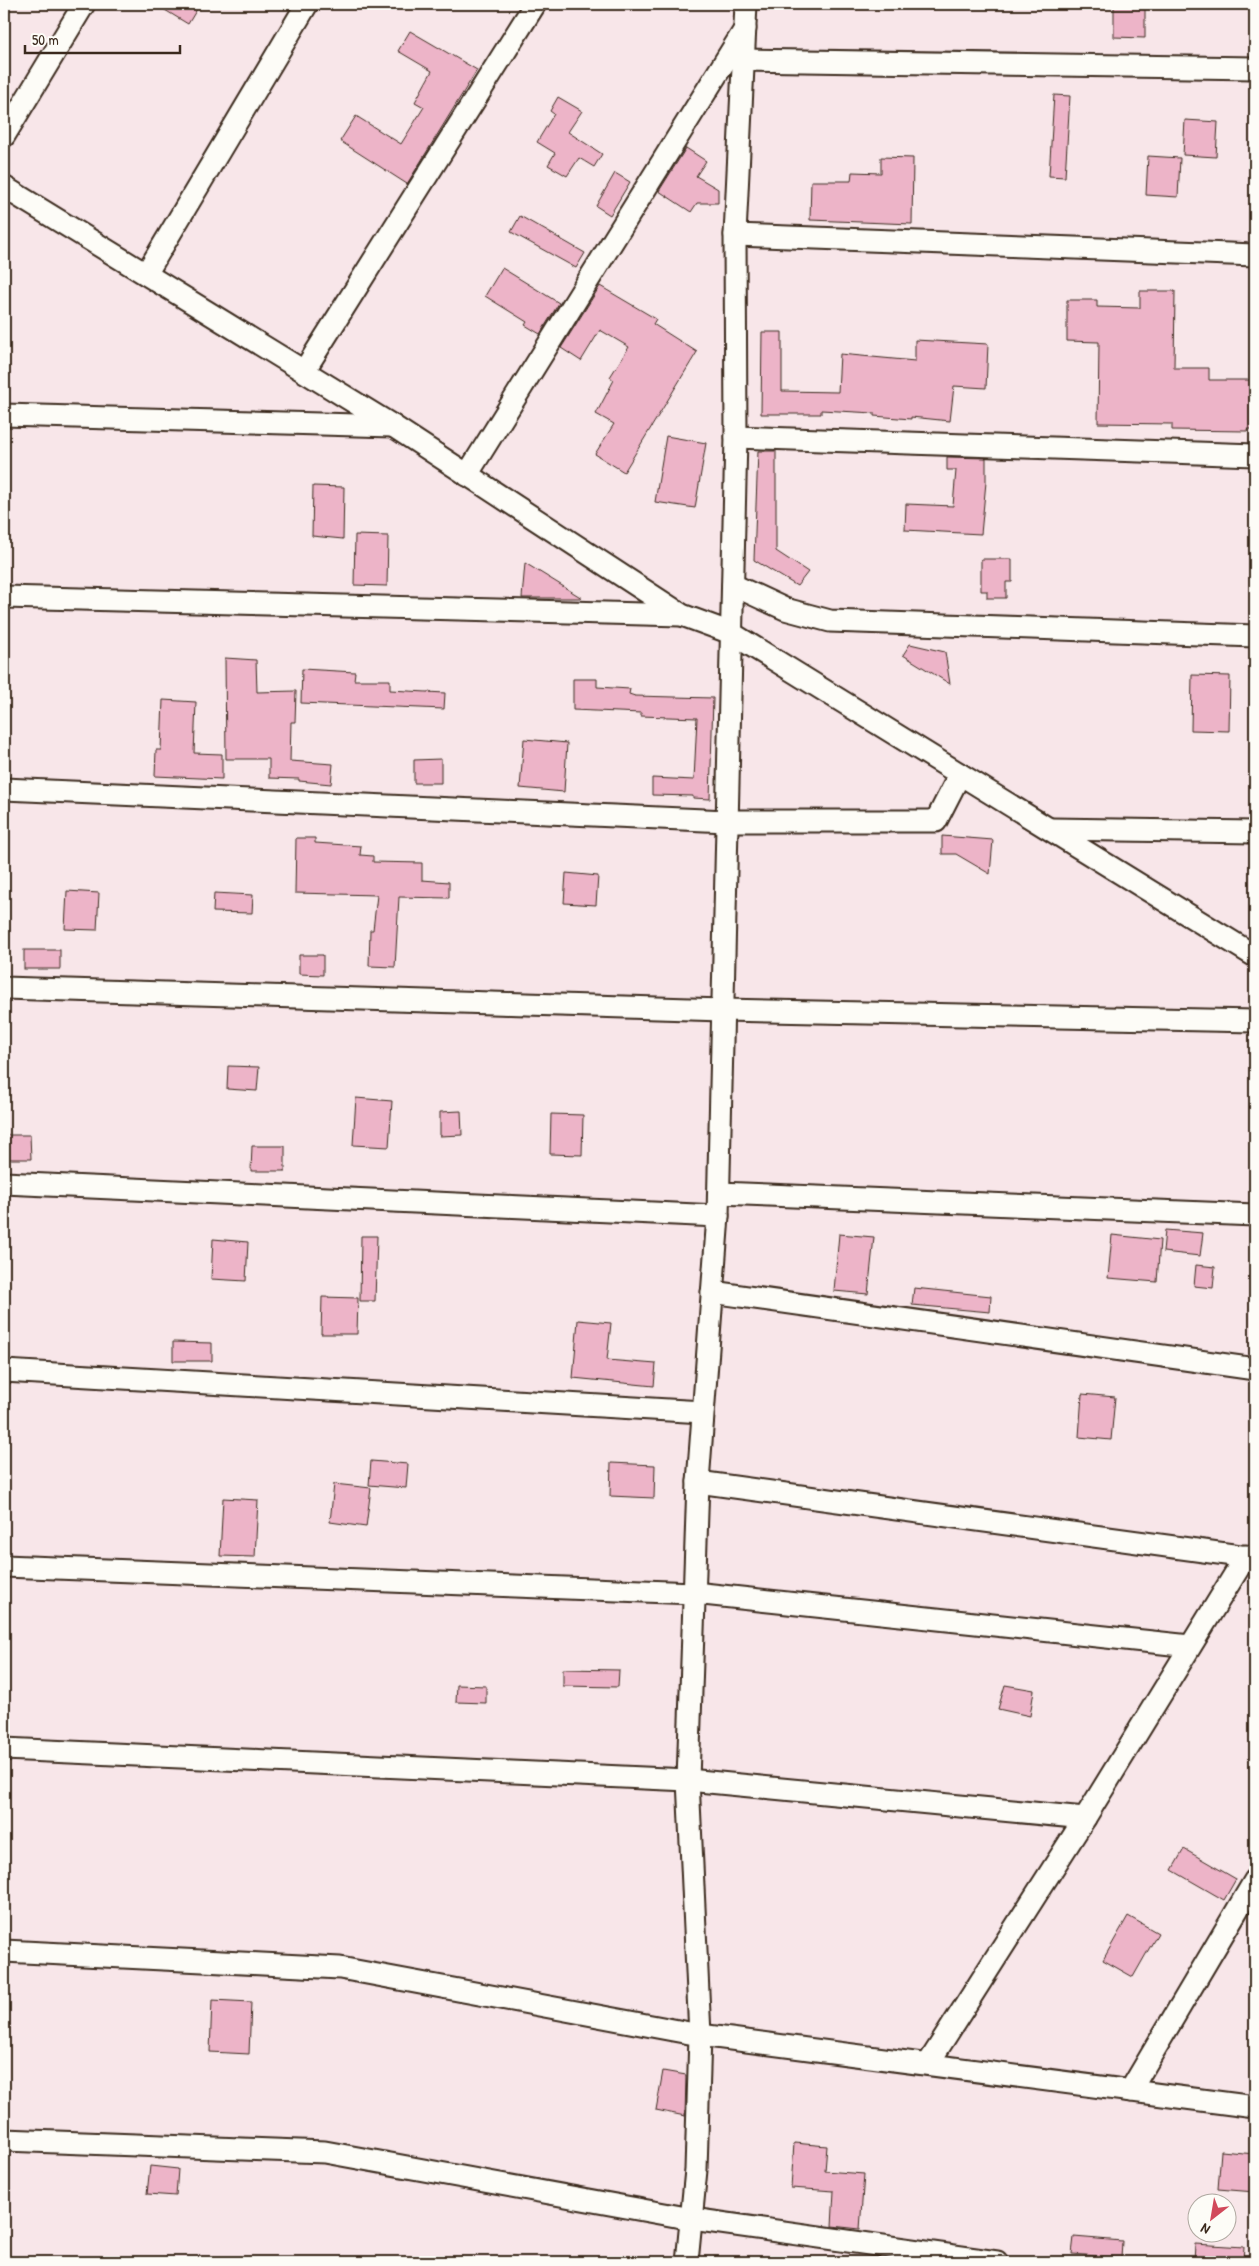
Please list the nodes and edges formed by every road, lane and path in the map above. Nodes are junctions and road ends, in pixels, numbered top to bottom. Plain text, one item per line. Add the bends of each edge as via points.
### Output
1 (84, 4) edge
2 (307, 4) edge
3 (535, 4) edge
4 (746, 4) edge
5 (745, 28) junction
6 (745, 60) junction
7 (1255, 68) edge
8 (4, 136) edge
9 (4, 187) edge
10 (735, 235) junction
11 (1255, 254) edge
12 (146, 274) junction
13 (304, 371) junction
14 (4, 415) edge
15 (394, 426) junction
16 (736, 436) junction
17 (1255, 455) edge
18 (467, 475) junction
19 (733, 585) junction
20 (4, 597) edge
21 (682, 615) junction
22 (732, 634) junction
23 (1255, 636) edge
24 (960, 774) junction
25 (4, 789) edge
26 (727, 821) junction
27 (1050, 829) junction
28 (1255, 832) edge
29 (1255, 956) edge
30 (4, 988) edge
31 (723, 1010) junction
32 (1255, 1020) edge
33 (4, 1183) edge
34 (719, 1193) junction
35 (1255, 1215) edge
36 (718, 1216) junction
37 (712, 1292) junction
38 (1255, 1369) edge
39 (4, 1371) edge
40 (703, 1412) junction
41 (698, 1482) junction
42 (1250, 1557) edge
43 (4, 1566) edge
44 (694, 1594) junction
45 (1190, 1646) junction
46 (4, 1749) edge
47 (688, 1780) junction
48 (1085, 1818) junction
49 (1255, 1880) edge
50 (4, 1951) edge
51 (700, 2035) junction
52 (928, 2064) junction
53 (1130, 2090) junction
54 (1255, 2107) edge
55 (4, 2140) edge
56 (692, 2219) junction
57 (687, 2262) edge
58 (997, 2262) edge

1 - 8 street
2 - 12 street
3 - 13 street
4 - 5 street
5 - 6 street
5 - 18 street
6 - 7 street
6 - 10 street
9 - 12 street
10 - 11 street
10 - 16 street
12 - 13 street
13 - 15 street
14 - 15 street
15 - 18 street
16 - 17 street
16 - 19 street
18 - 21 street
19 - 22 street
19 - 23 street via 784,609 830,622
20 - 21 street
21 - 22 street
22 - 24 street
22 - 26 street
24 - 26 street via 936,821
24 - 27 street
25 - 26 street
26 - 31 street
27 - 28 street
27 - 29 street
30 - 31 street
31 - 32 street
31 - 34 street
33 - 36 street
34 - 35 street
34 - 36 street
36 - 37 street
37 - 38 street
37 - 40 street
39 - 40 street
40 - 41 street
41 - 42 street
41 - 44 street
42 - 45 street
43 - 44 street
44 - 45 street
44 - 47 street
45 - 48 street
46 - 47 street
47 - 48 street
47 - 51 street
48 - 52 street
49 - 53 street
50 - 51 street via 340,1968
51 - 52 street
51 - 56 street
52 - 53 street
53 - 54 street
55 - 56 street via 325,2152
56 - 57 street
56 - 58 street

